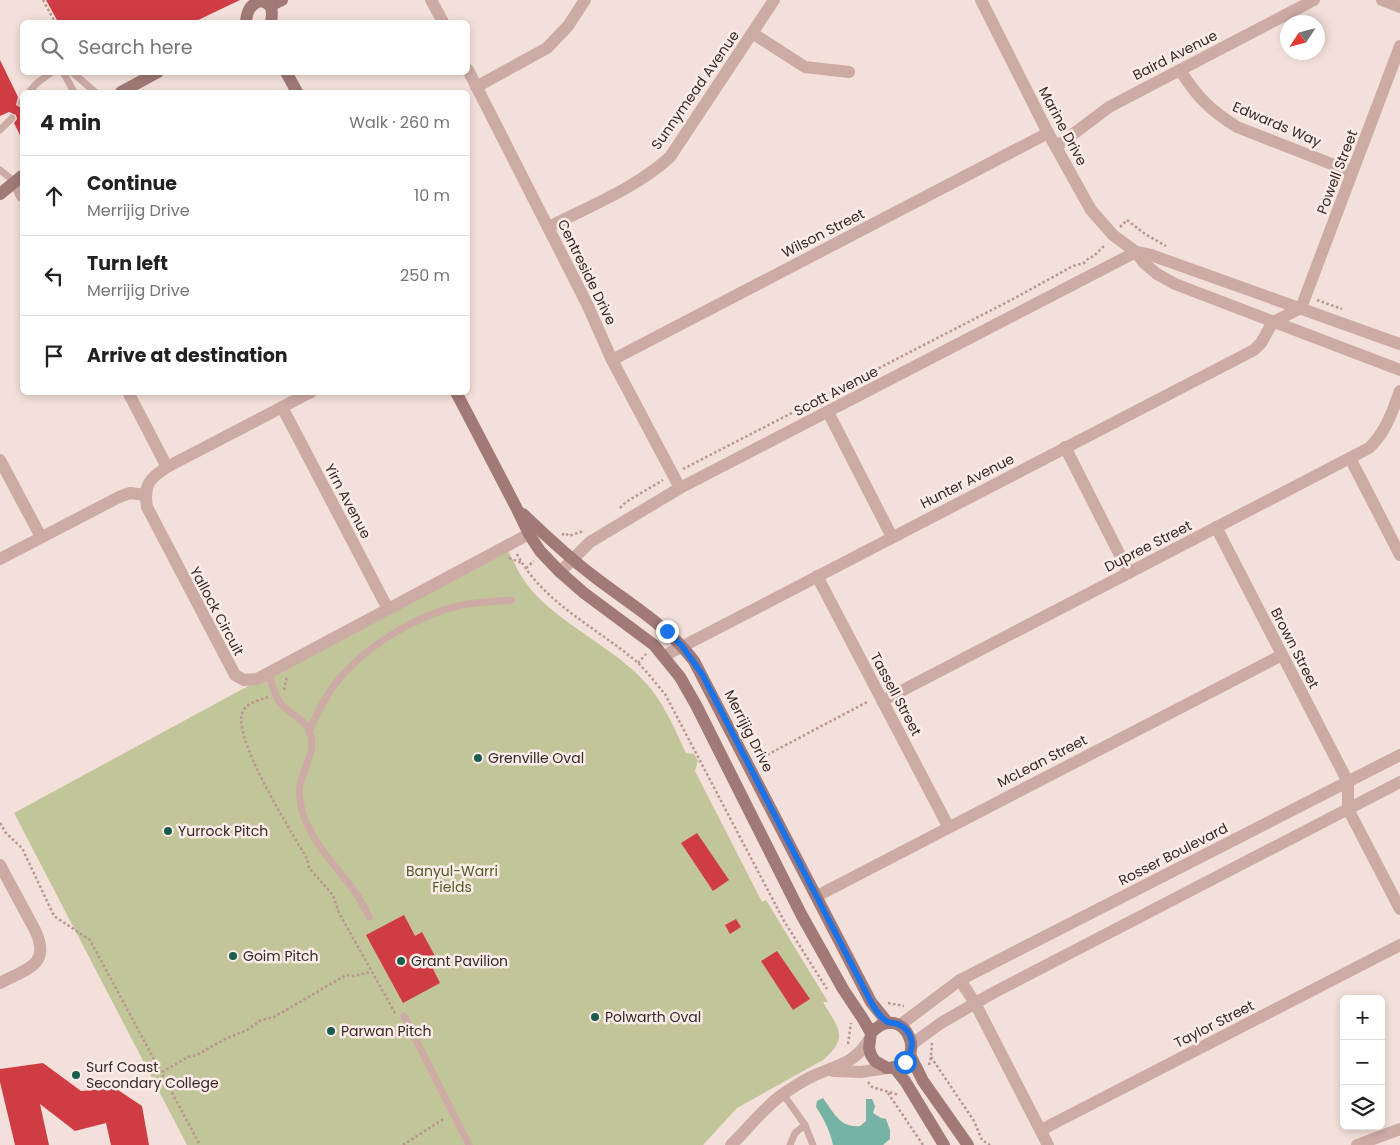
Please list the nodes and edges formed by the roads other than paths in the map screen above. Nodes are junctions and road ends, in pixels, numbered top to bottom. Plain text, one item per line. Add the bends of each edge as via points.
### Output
1 (431, 0) edge
2 (585, 0) edge
3 (774, 0) edge
4 (981, 0) edge
5 (1314, 0) edge
6 (1382, 0) edge
7 (276, 3) edge
8 (1400, 7) edge
9 (248, 10) edge
10 (271, 20) edge
11 (442, 20) edge
12 (752, 33) junction
13 (1400, 46) edge
14 (1180, 70) junction
15 (849, 72) dead end
16 (470, 74) edge
17 (48, 75) edge
18 (65, 75) edge
19 (75, 75) edge
20 (153, 75) edge
21 (288, 75) edge
22 (476, 87) junction
23 (31, 90) edge
24 (73, 90) edge
25 (93, 90) edge
26 (130, 90) edge
27 (296, 90) edge
28 (12, 118) dead end
29 (0, 130) edge
30 (1048, 133) junction
31 (1056, 146) junction
32 (0, 170) edge
33 (1352, 172) junction
34 (19, 179) edge
35 (0, 194) edge
36 (549, 227) junction
37 (1136, 252) junction
38 (1304, 302) junction
39 (1273, 322) junction
40 (1400, 344) edge
41 (612, 360) junction
42 (1400, 370) edge
43 (1400, 391) edge
44 (130, 395) edge
45 (303, 395) edge
46 (458, 395) edge
47 (287, 401) edge
48 (828, 412) junction
49 (1065, 447) junction
50 (1350, 458) junction
51 (0, 460) edge
52 (167, 466) junction
53 (680, 488) junction
54 (144, 495) junction
55 (516, 507) junction
56 (1216, 527) junction
57 (529, 534) junction
58 (892, 536) junction
59 (41, 537) junction
60 (1400, 555) edge
61 (0, 559) edge
62 (572, 559) junction
63 (560, 572) junction
64 (1129, 573) junction
65 (817, 576) junction
66 (512, 600) dead end
67 (388, 609) junction
68 (682, 646) junction
69 (1282, 655) junction
70 (664, 656) junction
71 (268, 673) junction
72 (881, 698) junction
73 (309, 731) junction
74 (1400, 755) edge
75 (1348, 782) junction
76 (1400, 782) edge
77 (1348, 809) junction
78 (948, 826) junction
79 (0, 865) edge
80 (817, 896) junction
81 (1400, 909) edge
82 (369, 917) dead end
83 (1400, 945) edge
84 (960, 980) junction
85 (0, 983) edge
86 (975, 1003) junction
87 (401, 1017) road end
88 (894, 1024) junction
89 (870, 1037) junction
90 (911, 1050) junction
91 (891, 1068) junction
92 (828, 1071) junction
93 (783, 1094) junction
94 (804, 1126) junction
95 (1400, 1129) edge
96 (1041, 1130) junction
97 (469, 1145) edge
98 (731, 1145) edge
99 (790, 1145) edge
100 (813, 1145) edge
101 (944, 1145) edge
102 (968, 1145) edge
103 (1048, 1145) edge
104 (1357, 1145) edge

1 - 11 street
2 - 22 street via 568,26 547,48
3 - 12 street, Sunnymead Avenue
4 - 30 street, Marine Drive
5 - 14 street, Baird Avenue
6 - 8 street
7 - 9 street via 265,2
7 - 10 street
12 - 15 street via 805,67
12 - 36 street, Sunnymead Avenue via 670,157 633,184
13 - 33 street, Powell Street
14 - 31 street, Baird Avenue via 1108,107
14 - 33 street, Edwards Way via 1198,98 1237,126
16 - 22 street, Centreside Drive
17 - 23 lane
18 - 24 lane
19 - 25 lane
20 - 26 street
21 - 27 street
22 - 36 street, Centreside Drive
28 - 29 lane
30 - 31 street, Marine Drive
30 - 41 street, Wilson Street
31 - 37 street, Marine Drive via 1091,210 1113,235
32 - 34 lane
33 - 38 street, Powell Street
34 - 35 street
36 - 41 street, Centreside Drive
37 - 38 street, Marine Drive
37 - 39 street, Marine Drive via 1157,274 1175,284
37 - 48 street, Scott Avenue
38 - 39 street
38 - 40 street, Marine Drive
39 - 42 street, Marine Drive
39 - 49 street, Hunter Avenue via 1254,350
41 - 53 street, Centreside Drive
43 - 50 street, Dupree Street via 1377,440
44 - 52 street
45 - 47 street
46 - 55 street, Merrijig Drive
47 - 52 street
47 - 67 street, Yirn Avenue
48 - 53 street, Scott Avenue
48 - 58 street
49 - 58 street, Hunter Avenue
49 - 64 street
50 - 56 street, Dupree Street
50 - 60 street
51 - 59 street
52 - 54 street via 149,481
53 - 62 street, Scott Avenue via 590,542
54 - 59 street via 130,493 118,497
54 - 71 street, Yallock Circuit via 147,507 235,675 244,680 257,679
55 - 57 street, Merrijig Drive
55 - 62 street, Merrijig Drive
56 - 64 street, Dupree Street
56 - 69 street, Brown Street
57 - 63 street, Merrijig Drive
57 - 67 street, Yallock Circuit
58 - 65 street, Hunter Avenue
59 - 61 street
62 - 63 street, Scott Avenue
62 - 68 street, Merrijig Drive via 646,613
63 - 70 street, Merrijig Drive
64 - 72 street, Dupree Street
65 - 68 street, Hunter Avenue
65 - 72 street, Tassell Street
66 - 73 lane via 461,605 401,629 345,672 327,695
67 - 71 street, Yallock Circuit
68 - 70 street, Hunter Avenue
68 - 80 street, Merrijig Drive via 702,674
69 - 75 street, Brown Street
69 - 78 street, McLean Street
70 - 89 street, Merrijig Drive via 696,705 801,914 863,1018
71 - 73 lane via 280,703
72 - 78 street, Tassell Street
73 - 82 lane via 310,756 300,783 302,811 319,847 355,890
74 - 75 street, Rosser Boulevard
75 - 77 street
75 - 84 street, Rosser Boulevard
76 - 77 street
77 - 81 street
77 - 86 street
78 - 80 street, McLean Street
79 - 85 street via 40,940 41,948 36,963
80 - 88 street, Merrijig Drive via 871,1002
83 - 96 street, Taylor Street
84 - 86 street
84 - 88 street, Rosser Boulevard
86 - 90 street via 934,1028
86 - 96 street
87 - 97 lane
88 - 89 street via 881,1024
88 - 90 street, Merrijig Drive via 910,1037
89 - 91 street, Merrijig Drive via 868,1048 875,1061
89 - 92 street via 854,1058
90 - 91 street via 905,1062
90 - 102 street, Merrijig Drive via 924,1080
91 - 92 street via 861,1072
91 - 101 street, Merrijig Drive via 905,1081
92 - 93 street
93 - 94 lane
93 - 98 street via 763,1110
94 - 99 lane via 795,1133
94 - 100 lane
95 - 104 street
96 - 103 street

